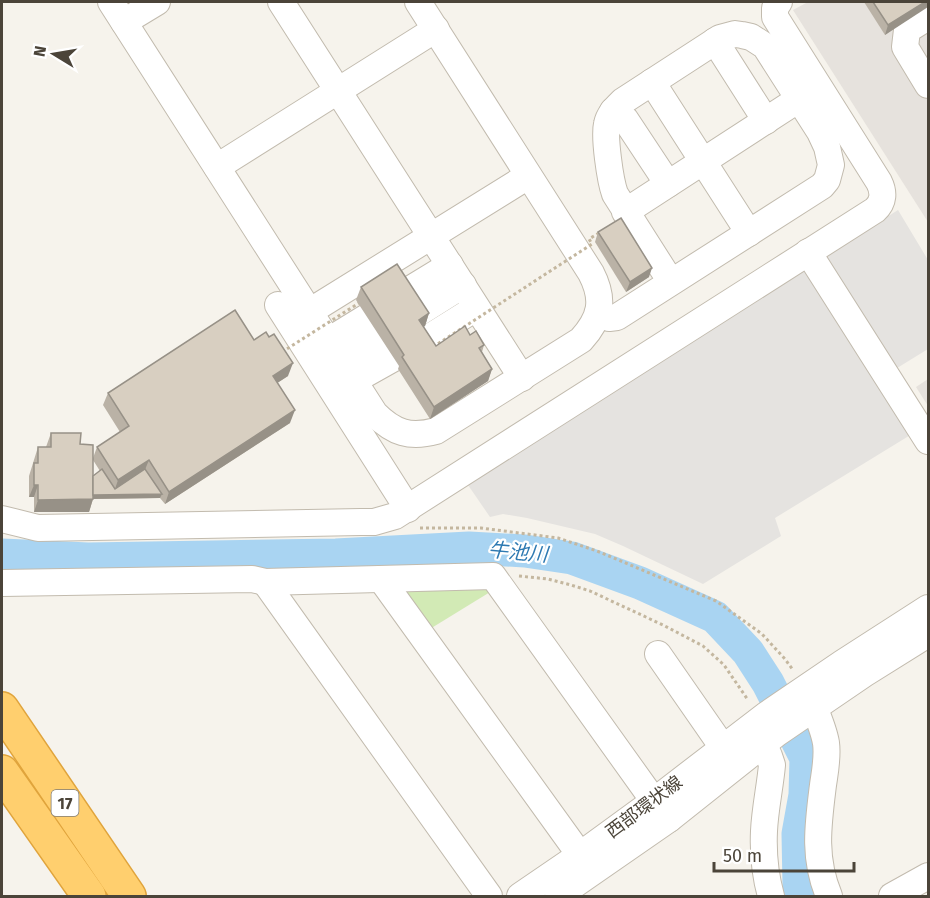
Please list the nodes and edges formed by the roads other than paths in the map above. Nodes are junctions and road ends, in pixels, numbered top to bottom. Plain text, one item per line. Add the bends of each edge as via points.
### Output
1 (157, 2) edge
2 (281, 2) edge
3 (418, 2) edge
4 (779, 2) edge
5 (118, 12) edge
6 (928, 17) edge
7 (436, 29) junction
8 (715, 41) junction
9 (652, 82) junction
10 (928, 86) edge
11 (338, 90) junction
12 (799, 99) junction
13 (613, 111) junction
14 (766, 121) junction
15 (703, 161) junction
16 (217, 167) junction
17 (528, 176) junction
18 (668, 184) junction
19 (626, 212) junction
20 (749, 232) junction
21 (432, 236) junction
22 (808, 252) junction
23 (456, 275) junction
24 (671, 282) junction
25 (410, 303) edge
26 (278, 305) dead end
27 (476, 308) junction
28 (309, 312) junction
29 (598, 313) junction
30 (429, 343) edge
31 (340, 362) junction
32 (522, 378) junction
33 (928, 441) edge
34 (401, 512) junction
35 (2, 519) edge
36 (381, 579) junction
37 (265, 582) junction
38 (2, 583) edge
39 (928, 608) edge
40 (928, 634) edge
41 (658, 654) dead end
42 (808, 699) junction
43 (2, 709) edge
44 (766, 728) junction
45 (729, 756) junction
46 (2, 772) edge
47 (661, 810) junction
48 (928, 877) edge
49 (572, 880) edge
50 (90, 897) edge
51 (129, 897) edge
52 (489, 897) edge
53 (520, 897) edge
54 (771, 897) edge
55 (829, 897) edge
56 (892, 897) edge

1 - 5 street
2 - 11 street
3 - 7 street
4 - 22 street via 775,17 883,194 875,210
5 - 16 street
6 - 10 street via 908,30 905,47
7 - 11 street
7 - 17 street
8 - 9 street
8 - 12 street via 735,34 759,41
8 - 14 street
9 - 13 street
9 - 15 street
11 - 16 street
11 - 21 street
12 - 14 street
12 - 20 street via 828,147 831,158 827,180
13 - 18 street via 625,119
13 - 19 street via 606,127 611,180
14 - 15 street
15 - 18 street
15 - 20 street
16 - 28 street
17 - 21 street
17 - 29 street via 596,284 600,295
18 - 19 street
19 - 24 street
20 - 24 street
21 - 23 street
21 - 28 street
22 - 33 street
22 - 34 street
23 - 25 street
23 - 27 street
24 - 29 street via 617,316 609,318
26 - 34 street
27 - 30 street
27 - 32 street
28 - 31 street
29 - 32 street via 581,340
31 - 31 street via 375,329
31 - 32 street via 375,414 399,432 436,431
34 - 35 street via 374,522 38,528
36 - 37 street
36 - 47 street via 493,576
36 - 49 street
37 - 38 street via 252,579
37 - 52 street
39 - 42 street via 850,658
40 - 42 street via 864,674
41 - 45 street
42 - 44 street, 西部環状線
42 - 55 street via 826,745 817,843
43 - 51 highway, 17
44 - 45 street, 西部環状線
44 - 54 street via 771,765 764,850
45 - 47 street, 西部環状線
46 - 50 highway, 17
47 - 49 street, 西部環状線
48 - 56 street
49 - 53 street, 西部環状線

